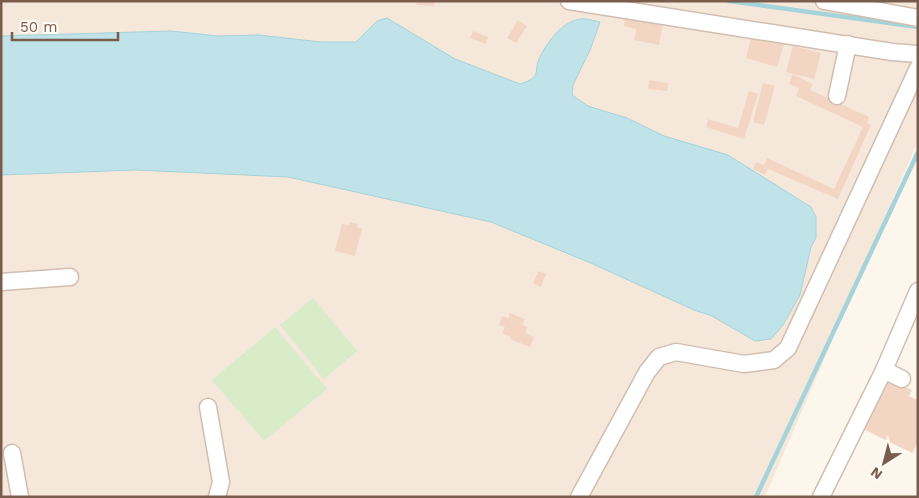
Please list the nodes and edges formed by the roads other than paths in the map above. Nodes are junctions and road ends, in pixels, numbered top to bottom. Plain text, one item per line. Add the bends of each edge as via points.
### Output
1 (569, 1) edge
2 (824, 1) edge
3 (918, 18) edge
4 (848, 44) junction
5 (918, 54) edge
6 (918, 68) edge
7 (837, 96) dead end
8 (70, 277) dead end
9 (1, 282) edge
10 (918, 291) edge
11 (884, 370) junction
12 (902, 379) dead end
13 (208, 407) dead end
14 (12, 453) dead end
15 (20, 497) edge
16 (217, 497) edge
17 (579, 497) edge
18 (821, 497) edge

1 - 4 street
2 - 3 street
4 - 5 street
4 - 7 street
6 - 17 street via 788,348 774,360 744,364 676,352 658,357
8 - 9 street
10 - 11 street
11 - 12 street
11 - 18 street
13 - 16 street via 221,482
14 - 15 street

